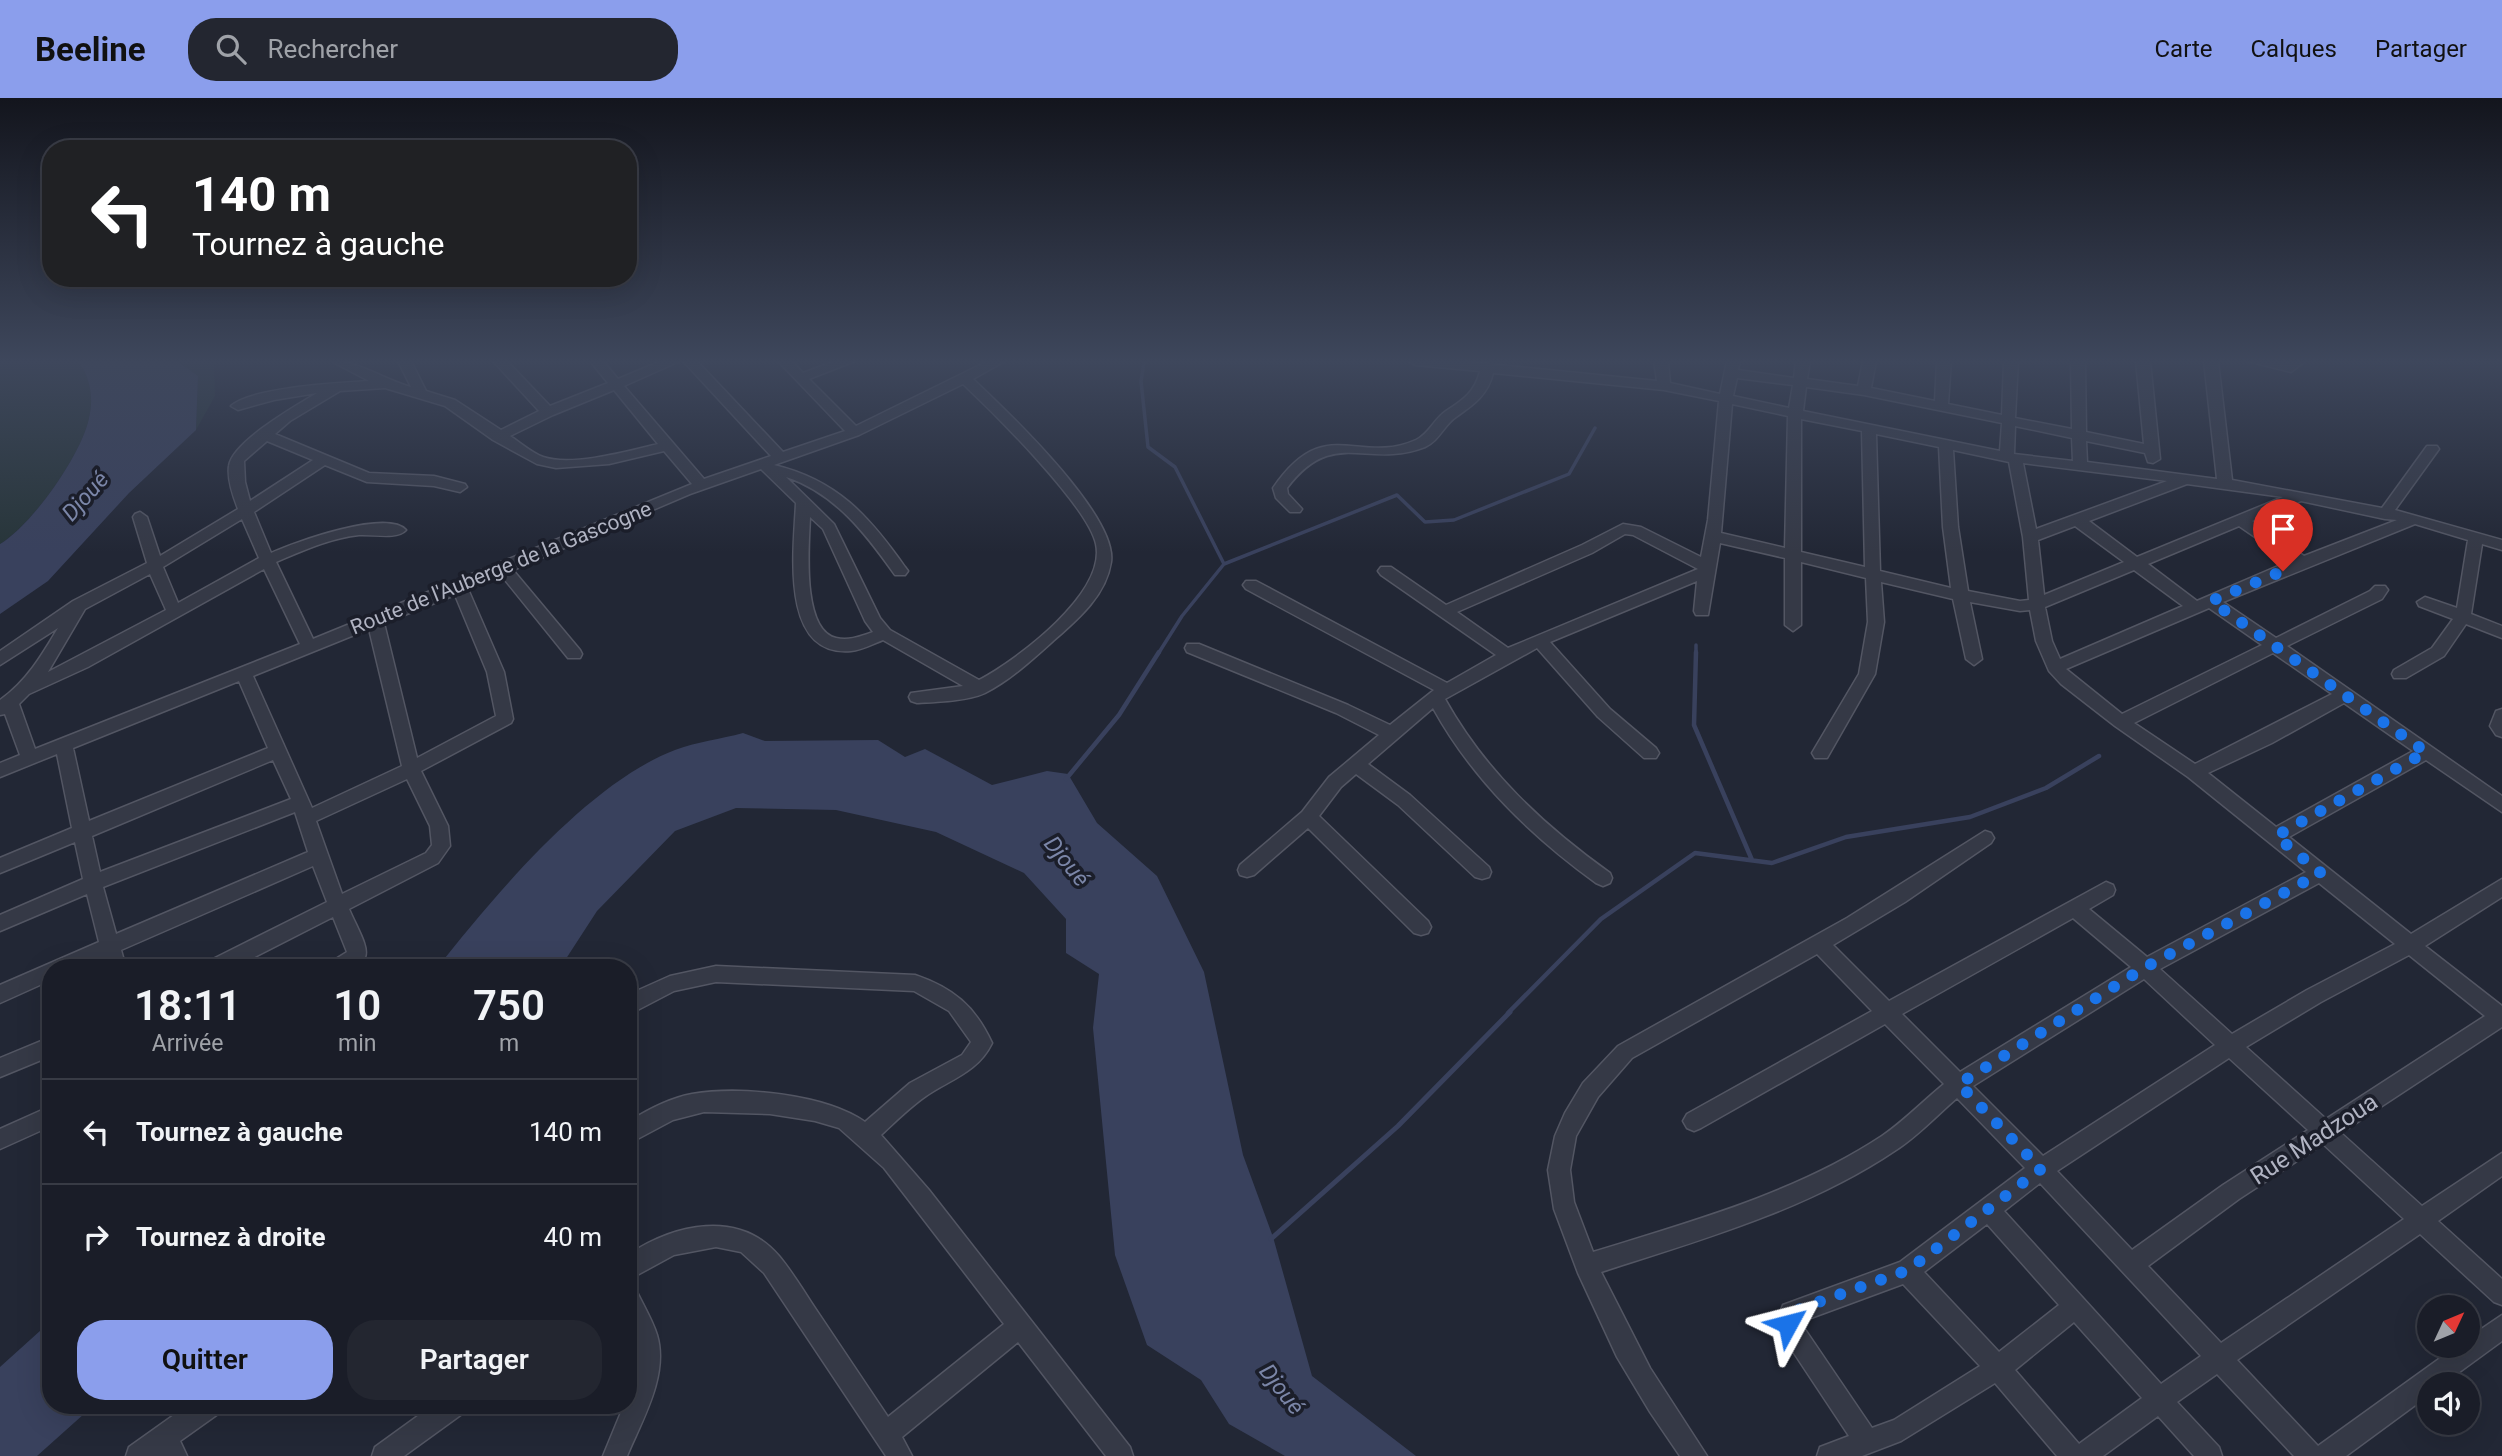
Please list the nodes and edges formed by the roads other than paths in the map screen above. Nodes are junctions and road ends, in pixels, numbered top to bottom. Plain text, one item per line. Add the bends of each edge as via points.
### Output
1 (278, 424) edge
2 (480, 424) edge
3 (523, 424) edge
4 (651, 424) edge
5 (740, 424) edge
6 (846, 424) edge
7 (870, 424) edge
8 (1010, 424) edge
9 (1441, 424) edge
10 (1723, 424) edge
11 (1794, 424) edge
12 (1847, 424) edge
13 (2008, 424) edge
14 (2020, 424) edge
15 (2081, 424) edge
16 (2149, 424) edge
17 (2218, 424) edge
18 (1869, 429) junction
19 (854, 432) junction
20 (265, 435) junction
21 (498, 437) junction
22 (2081, 437) junction
23 (670, 445) junction
24 (1946, 446) junction
25 (2432, 449) dead end
26 (2152, 450) junction
27 (326, 458) junction
28 (2011, 458) junction
29 (770, 462) junction
30 (2080, 467) junction
31 (2155, 476) junction
32 (2185, 480) junction
33 (2225, 484) junction
34 (701, 485) junction
35 (460, 487) dead end
36 (2299, 496) junction
37 (803, 501) junction
38 (1294, 509) dead end
39 (247, 510) junction
40 (2385, 514) junction
41 (140, 517) dead end
42 (2239, 519) junction
43 (2414, 519) junction
44 (2079, 521) junction
45 (399, 530) dead end
46 (1713, 536) junction
47 (2030, 537) junction
48 (2476, 537) junction
49 (2502, 545) edge
50 (1794, 554) junction
51 (268, 560) junction
52 (2136, 562) junction
53 (2302, 562) junction
54 (154, 563) junction
55 (503, 568) junction
56 (1706, 569) junction
57 (900, 570) dead end
58 (1386, 571) dead end
59 (1873, 573) junction
60 (1251, 585) dead end
61 (459, 587) junction
62 (2380, 590) dead end
63 (1959, 595) junction
64 (2425, 602) dead end
65 (2037, 604) junction
66 (2203, 604) junction
67 (79, 605) junction
68 (174, 611) junction
69 (1702, 611) dead end
70 (1443, 612) junction
71 (2463, 617) junction
72 (375, 620) junction
73 (1793, 625) dead end
74 (2502, 632) edge
75 (884, 634) junction
76 (1540, 641) junction
77 (2275, 645) junction
78 (309, 647) junction
79 (1193, 648) dead end
80 (574, 654) dead end
81 (1507, 655) junction
82 (0, 659) edge
83 (1974, 659) dead end
84 (2055, 667) junction
85 (244, 674) junction
86 (2400, 674) dead end
87 (981, 688) junction
88 (24, 689) junction
89 (1442, 694) junction
90 (2345, 695) junction
91 (918, 697) dead end
92 (5, 706) edge
93 (2502, 715) edge
94 (2122, 722) junction
95 (2502, 730) edge
96 (1392, 734) junction
97 (64, 746) junction
98 (277, 751) junction
99 (2426, 752) junction
100 (1650, 753) dead end
101 (1821, 753) dead end
102 (30, 759) junction
103 (1357, 765) junction
104 (411, 769) junction
105 (0, 770) edge
106 (2194, 772) junction
107 (2502, 806) edge
108 (304, 810) junction
109 (1308, 817) junction
110 (82, 832) junction
111 (2276, 836) junction
112 (1985, 838) dead end
113 (320, 855) junction
114 (0, 866) edge
115 (1247, 870) dead end
116 (1482, 872) dead end
117 (2321, 873) junction
118 (1603, 878) dead end
119 (93, 883) junction
120 (2502, 887) edge
121 (2106, 890) dead end
122 (338, 907) junction
123 (2076, 909) junction
124 (0, 923) edge
125 (1421, 927) dead end
126 (1818, 942) junction
127 (111, 944) junction
128 (2409, 946) junction
129 (78, 959) edge
130 (114, 959) edge
131 (232, 959) edge
132 (351, 959) edge
133 (2144, 968) junction
134 (42, 975) edge
135 (0, 994) edge
136 (637, 1000) edge
137 (1889, 1012) junction
138 (2502, 1017) edge
139 (2229, 1048) junction
140 (42, 1050) edge
141 (0, 1068) edge
142 (1959, 1084) junction
143 (42, 1120) edge
144 (1694, 1121) dead end
145 (637, 1129) edge
146 (2325, 1131) junction
147 (866, 1135) junction
148 (0, 1139) edge
149 (2502, 1163) edge
150 (2041, 1169) junction
151 (1988, 1209) junction
152 (2421, 1220) junction
153 (637, 1262) edge
154 (1586, 1265) junction
155 (2130, 1265) junction
156 (1908, 1270) junction
157 (2502, 1294) edge
158 (2075, 1307) junction
159 (637, 1318) edge
160 (1020, 1326) junction
161 (2502, 1327) edge
162 (2218, 1359) junction
163 (1998, 1368) junction
164 (637, 1398) edge
165 (2161, 1400) junction
166 (200, 1414) edge
167 (441, 1414) edge
168 (631, 1414) edge
169 (885, 1435) junction
170 (1867, 1441) junction
171 (169, 1447) edge
172 (138, 1456) edge
173 (384, 1456) edge
174 (615, 1456) edge
175 (900, 1456) edge
176 (1121, 1456) edge
177 (1695, 1456) edge
178 (1829, 1456) edge
179 (2073, 1456) edge
180 (2083, 1456) edge
181 (2210, 1456) edge
182 (2311, 1456) edge
183 (2325, 1456) edge

1 - 20 street
2 - 21 street
3 - 21 street
4 - 23 street
5 - 29 street
6 - 19 street
7 - 19 street, Route de l'Auberge de la Gascogne
8 - 87 street via 1102,534 1104,548 1091,595 1015,665
9 - 38 street via 1421,444 1332,449 1301,460 1280,488
10 - 46 street
11 - 50 street
12 - 18 street
13 - 28 street
14 - 22 street
15 - 22 street
16 - 26 street
17 - 33 street
18 - 24 street
18 - 59 street
19 - 29 street, Route de l'Auberge de la Gascogne
20 - 27 street
20 - 39 street via 235,465
21 - 23 street via 537,460 556,464 609,460
22 - 26 street
22 - 30 street
23 - 34 street
24 - 28 street
24 - 63 street via 1947,500
25 - 40 street
26 - 31 street
27 - 35 street via 373,478
27 - 39 street
28 - 30 street
28 - 47 street
29 - 34 street, Route de l'Auberge de la Gascogne
29 - 37 street
29 - 57 street via 850,507
30 - 31 street
31 - 32 street
32 - 33 street
32 - 44 street
33 - 36 street
34 - 55 street, Route de l'Auberge de la Gascogne
36 - 40 street
36 - 42 street
37 - 75 street via 837,537 873,621
37 - 75 street via 807,621 834,646 861,646
39 - 51 street
39 - 54 street
40 - 43 street
41 - 54 street
42 - 52 street
42 - 53 street
43 - 48 street
43 - 53 street
44 - 47 street
44 - 52 street
45 - 51 street via 339,533
46 - 50 street
46 - 56 street
47 - 65 street
48 - 49 street
48 - 71 street
50 - 59 street
50 - 73 street
51 - 68 street
51 - 78 street
52 - 65 street
52 - 66 street
53 - 66 street
54 - 67 street
54 - 68 street
55 - 61 street, Route de l'Auberge de la Gascogne
55 - 80 street
56 - 69 street
56 - 70 street via 1636,530 1623,529
56 - 76 street
58 - 70 street
59 - 63 street
59 - 101 street via 1876,622 1867,674
60 - 89 street
61 - 72 street, Route de l'Auberge de la Gascogne
61 - 104 street via 491,664 506,708 505,719
62 - 77 street
63 - 65 street via 2020,606
63 - 83 street
64 - 71 street
65 - 84 street
66 - 77 street
66 - 84 street
67 - 82 street
67 - 88 street via 57,646
68 - 88 street via 82,663
70 - 81 street
71 - 74 street
71 - 86 street via 2438,652
72 - 78 street, Route de l'Auberge de la Gascogne
72 - 104 street
75 - 87 street
76 - 81 street
76 - 100 street via 1604,713
77 - 90 street
77 - 94 street
78 - 85 street, Route de l'Auberge de la Gascogne
79 - 96 street
81 - 89 street
84 - 94 street
85 - 97 street, Route de l'Auberge de la Gascogne
85 - 98 street
87 - 91 street
88 - 92 street
89 - 96 street
89 - 118 street via 1449,725 1527,819
90 - 99 street
90 - 106 street
92 - 102 street
93 - 95 street via 2498,726
94 - 106 street
96 - 103 street
97 - 102 street, Route de l'Auberge de la Gascogne
97 - 110 street
98 - 108 street
98 - 110 street
99 - 107 street
99 - 111 street
102 - 105 street, Route de l'Auberge de la Gascogne
103 - 109 street via 1335,782
103 - 116 street via 1404,800
104 - 108 street via 367,792
104 - 122 street via 439,826 442,846 432,858
106 - 111 street
108 - 113 street
108 - 119 street
109 - 115 street
109 - 125 street
110 - 114 street
110 - 119 street
111 - 117 street
112 - 126 street via 1937,874
113 - 122 street
113 - 127 street
117 - 128 street
117 - 133 street
119 - 124 street
119 - 127 street
120 - 128 street
121 - 123 street
122 - 131 street
122 - 132 street via 357,955
123 - 133 street
123 - 137 street
126 - 137 street
126 - 154 street via 1650,1036 1601,1074 1571,1125 1559,1170 1561,1197
127 - 129 street
127 - 130 street
128 - 138 street
128 - 139 street
133 - 139 street
133 - 142 street
134 - 135 street
136 - 147 street via 660,986 716,974 915,984 943,994 973,1021 982,1043 969,1061 917,1090
137 - 142 street
137 - 144 street
138 - 146 street, Rue Madzoua
139 - 146 street
139 - 150 street
140 - 141 street
142 - 150 street
142 - 154 street via 1917,1123 1850,1165 1738,1217
143 - 148 street
145 - 147 street via 692,1104 729,1102 819,1110
146 - 152 street
146 - 155 street, Rue Madzoua
147 - 160 street via 924,1201
149 - 152 street
150 - 151 street
150 - 155 street
151 - 156 street
151 - 158 street
152 - 157 street
152 - 162 street
153 - 169 street via 673,1242 708,1236 746,1242 772,1265
154 - 177 street via 1624,1346
155 - 162 street
156 - 163 street
156 - 170 street via 1788,1316 1788,1324
158 - 163 street
158 - 165 street
159 - 164 street via 648,1352
160 - 169 street
160 - 176 street
161 - 183 street
162 - 165 street
162 - 182 street
163 - 170 street via 1901,1429
163 - 179 street
165 - 180 street
165 - 181 street
166 - 171 street
167 - 173 street
168 - 174 street
169 - 175 street
170 - 178 street
171 - 172 street

